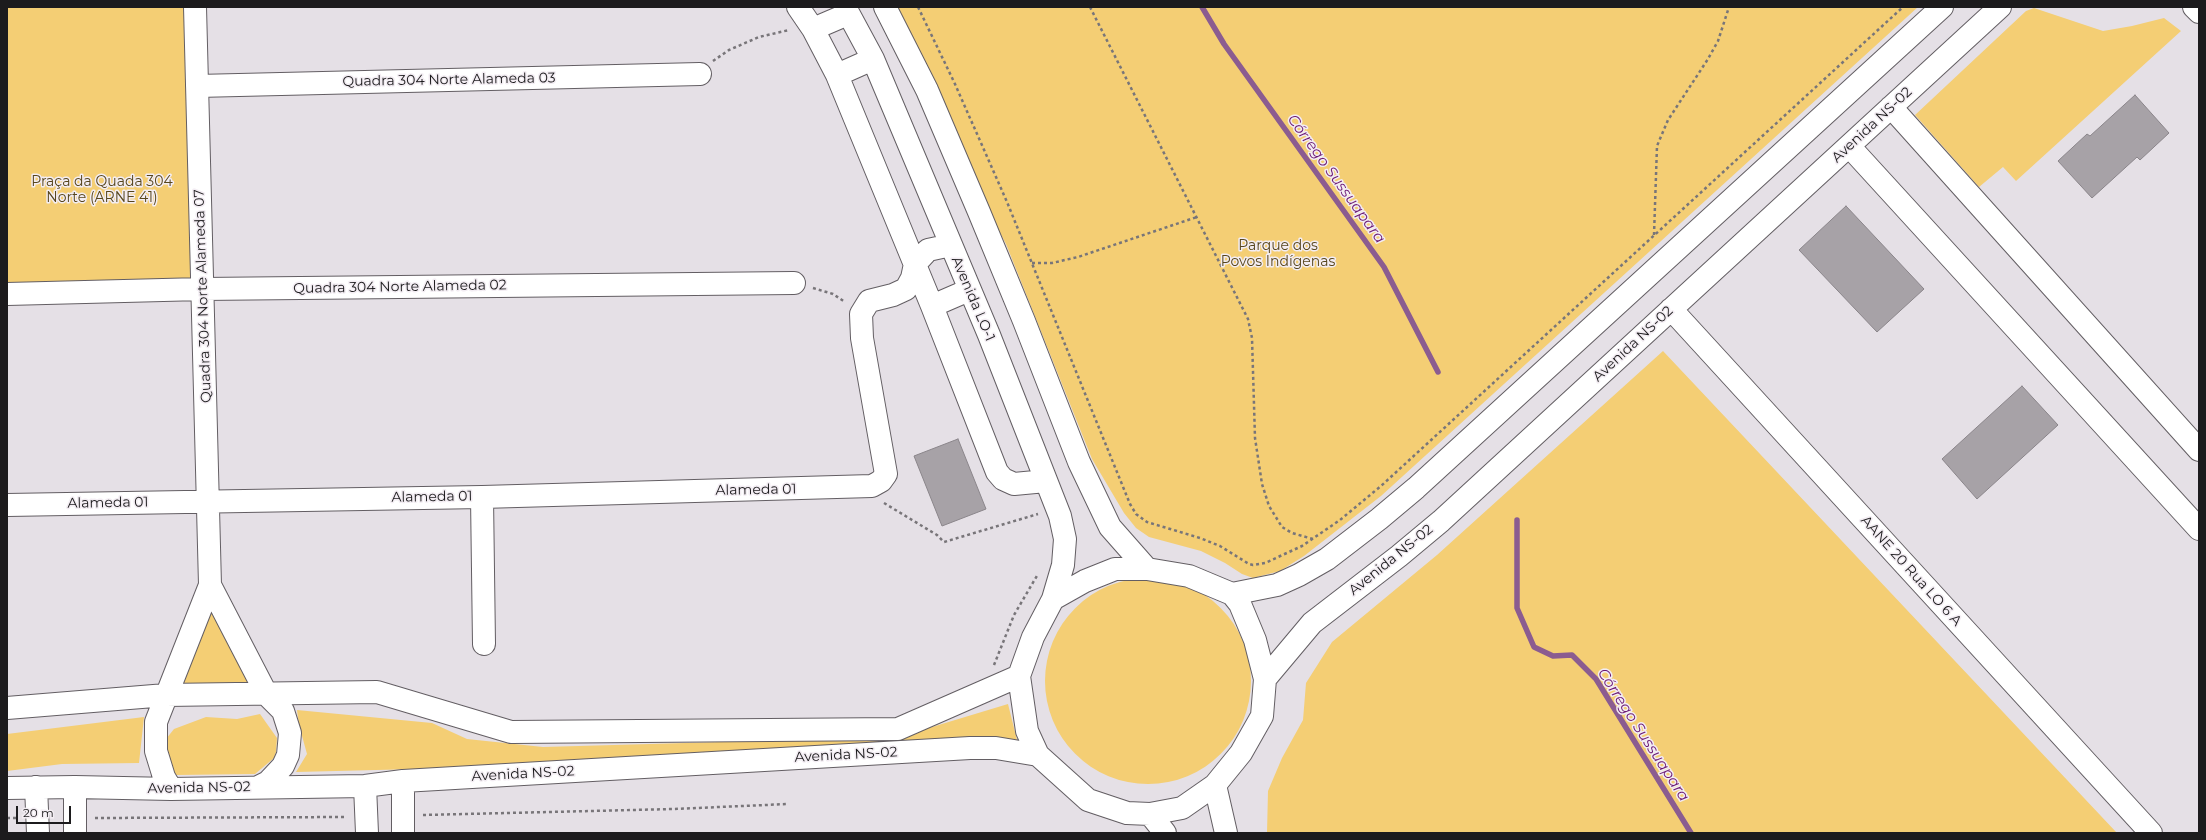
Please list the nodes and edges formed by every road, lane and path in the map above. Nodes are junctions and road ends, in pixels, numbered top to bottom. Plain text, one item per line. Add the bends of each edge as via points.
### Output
1 (195, 7) edge
2 (798, 7) edge
3 (885, 7) edge
4 (918, 7) edge
5 (1090, 7) edge
6 (1729, 7) edge
7 (1903, 7) edge
8 (1942, 7) edge
9 (2000, 7) edge
10 (2194, 7) edge
11 (846, 10) edge
12 (2199, 12) edge
13 (813, 29) junction
14 (873, 59) junction
15 (700, 74) joint
16 (837, 75) junction
17 (197, 86) junction
18 (1891, 107) junction
19 (1848, 146) junction
20 (1196, 217) junction
21 (1654, 235) junction
22 (951, 245) junction
23 (1032, 263) junction
24 (915, 264) junction
25 (794, 283) joint
26 (202, 289) junction
27 (969, 290) junction
28 (7, 294) edge
29 (932, 306) junction
30 (1671, 309) junction
31 (861, 314) junction
32 (2199, 450) edge
33 (1038, 482) junction
34 (482, 496) junction
35 (208, 501) junction
36 (883, 502) dead end
37 (7, 505) edge
38 (1040, 514) junction
39 (1041, 521) dead end
40 (2199, 528) edge
41 (1313, 539) junction
42 (1041, 569) dead end
43 (1147, 569) junction
44 (210, 585) junction
45 (1232, 594) junction
46 (1053, 599) junction
47 (484, 644) dead end
48 (991, 669) dead end
49 (1019, 676) junction
50 (1265, 679) junction
51 (267, 694) junction
52 (166, 695) junction
53 (7, 708) edge
54 (1038, 755) junction
55 (403, 781) junction
56 (1216, 785) junction
57 (365, 786) junction
58 (36, 787) junction
59 (75, 787) junction
60 (258, 787) junction
61 (7, 788) edge
62 (171, 789) junction
63 (1150, 814) junction
64 (38, 833) edge
65 (75, 833) edge
66 (367, 833) edge
67 (403, 833) edge
68 (1166, 833) edge
69 (1226, 833) edge
70 (2151, 833) edge

1 - 17 street, Quadra 304 Norte Alameda 07
2 - 13 street
3 - 43 street via 927,90 1024,321 1079,462 1110,527
4 - 23 path via 955,84
5 - 20 path
6 - 21 path via 1718,41 1668,120 1659,140 1656,157
7 - 21 path
8 - 45 street via 1434,472 1379,519 1327,559 1277,584
9 - 18 street, Avenida NS-02
10 - 12 street
11 - 13 street
11 - 14 street, Avenida LO-1
13 - 15 path via 781,31 759,37 713,60
13 - 16 street
14 - 16 street
14 - 22 street, Avenida LO-1
15 - 17 street, Quadra 304 Norte Alameda 03
16 - 24 street
17 - 26 street, Quadra 304 Norte Alameda 07
18 - 19 street, Avenida NS-02
18 - 32 street
19 - 30 street, Avenida NS-02
19 - 40 street
20 - 23 path via 1078,257 1052,263
20 - 41 path via 1250,326 1255,438 1262,484 1269,506 1282,527
21 - 41 path via 1430,443 1340,520
22 - 24 street via 928,250
22 - 27 street, Avenida LO-1
23 - 41 path via 1136,514 1155,525 1208,540 1253,565 1292,552
24 - 29 street
24 - 31 street via 906,289 894,295 869,301
25 - 26 street, Quadra 304 Norte Alameda 02
25 - 31 path via 833,294
26 - 28 street, Quadra 304 Norte Alameda 02
26 - 35 street, Quadra 304 Norte Alameda 07
27 - 29 street
27 - 33 street, Avenida LO-1
29 - 33 street via 997,472 1010,482
30 - 50 street, Avenida NS-02 via 1460,503 1399,556 1312,623
30 - 70 street, AANE 20 Rua LO 6 A
31 - 34 street, Alameda 01 via 862,338 886,474 881,481 872,486
33 - 38 path
33 - 46 street, Avenida LO-1 via 1060,516 1065,539 1063,565
34 - 35 street, Alameda 01
34 - 47 street
35 - 37 street, Alameda 01
35 - 44 street, Quadra 304 Norte Alameda 07
36 - 38 path via 937,535 944,542
38 - 39 path
42 - 48 path via 1014,615
43 - 45 street via 1189,576
43 - 46 street via 1115,570
44 - 51 street, Quadra 304 Norte Alameda 07
44 - 52 street, Quadra 304 Norte Alameda 07
45 - 50 street via 1240,604 1255,640
46 - 49 street, Avenida LO-1 via 1033,637
49 - 51 street, Avenida NS-02 via 898,729 510,732 377,692
49 - 54 street via 1027,731
50 - 56 street via 1262,716 1241,753
51 - 52 street, Avenida NS-02
51 - 60 street via 283,711 288,722 290,745 283,766 268,782
52 - 53 street, Avenida NS-02
52 - 62 street via 156,722 155,736 159,764
54 - 55 street, Avenida NS-02 via 996,748 970,748
54 - 63 street via 1088,800 1127,813
55 - 57 street, Avenida NS-02
55 - 67 street
56 - 63 street via 1182,808
56 - 69 street
57 - 60 street, Avenida NS-02
57 - 66 street
58 - 59 street, Avenida NS-02
58 - 61 street, Avenida NS-02
58 - 64 street
59 - 62 street, Avenida NS-02
59 - 65 street
60 - 62 street, Avenida NS-02
63 - 68 street

